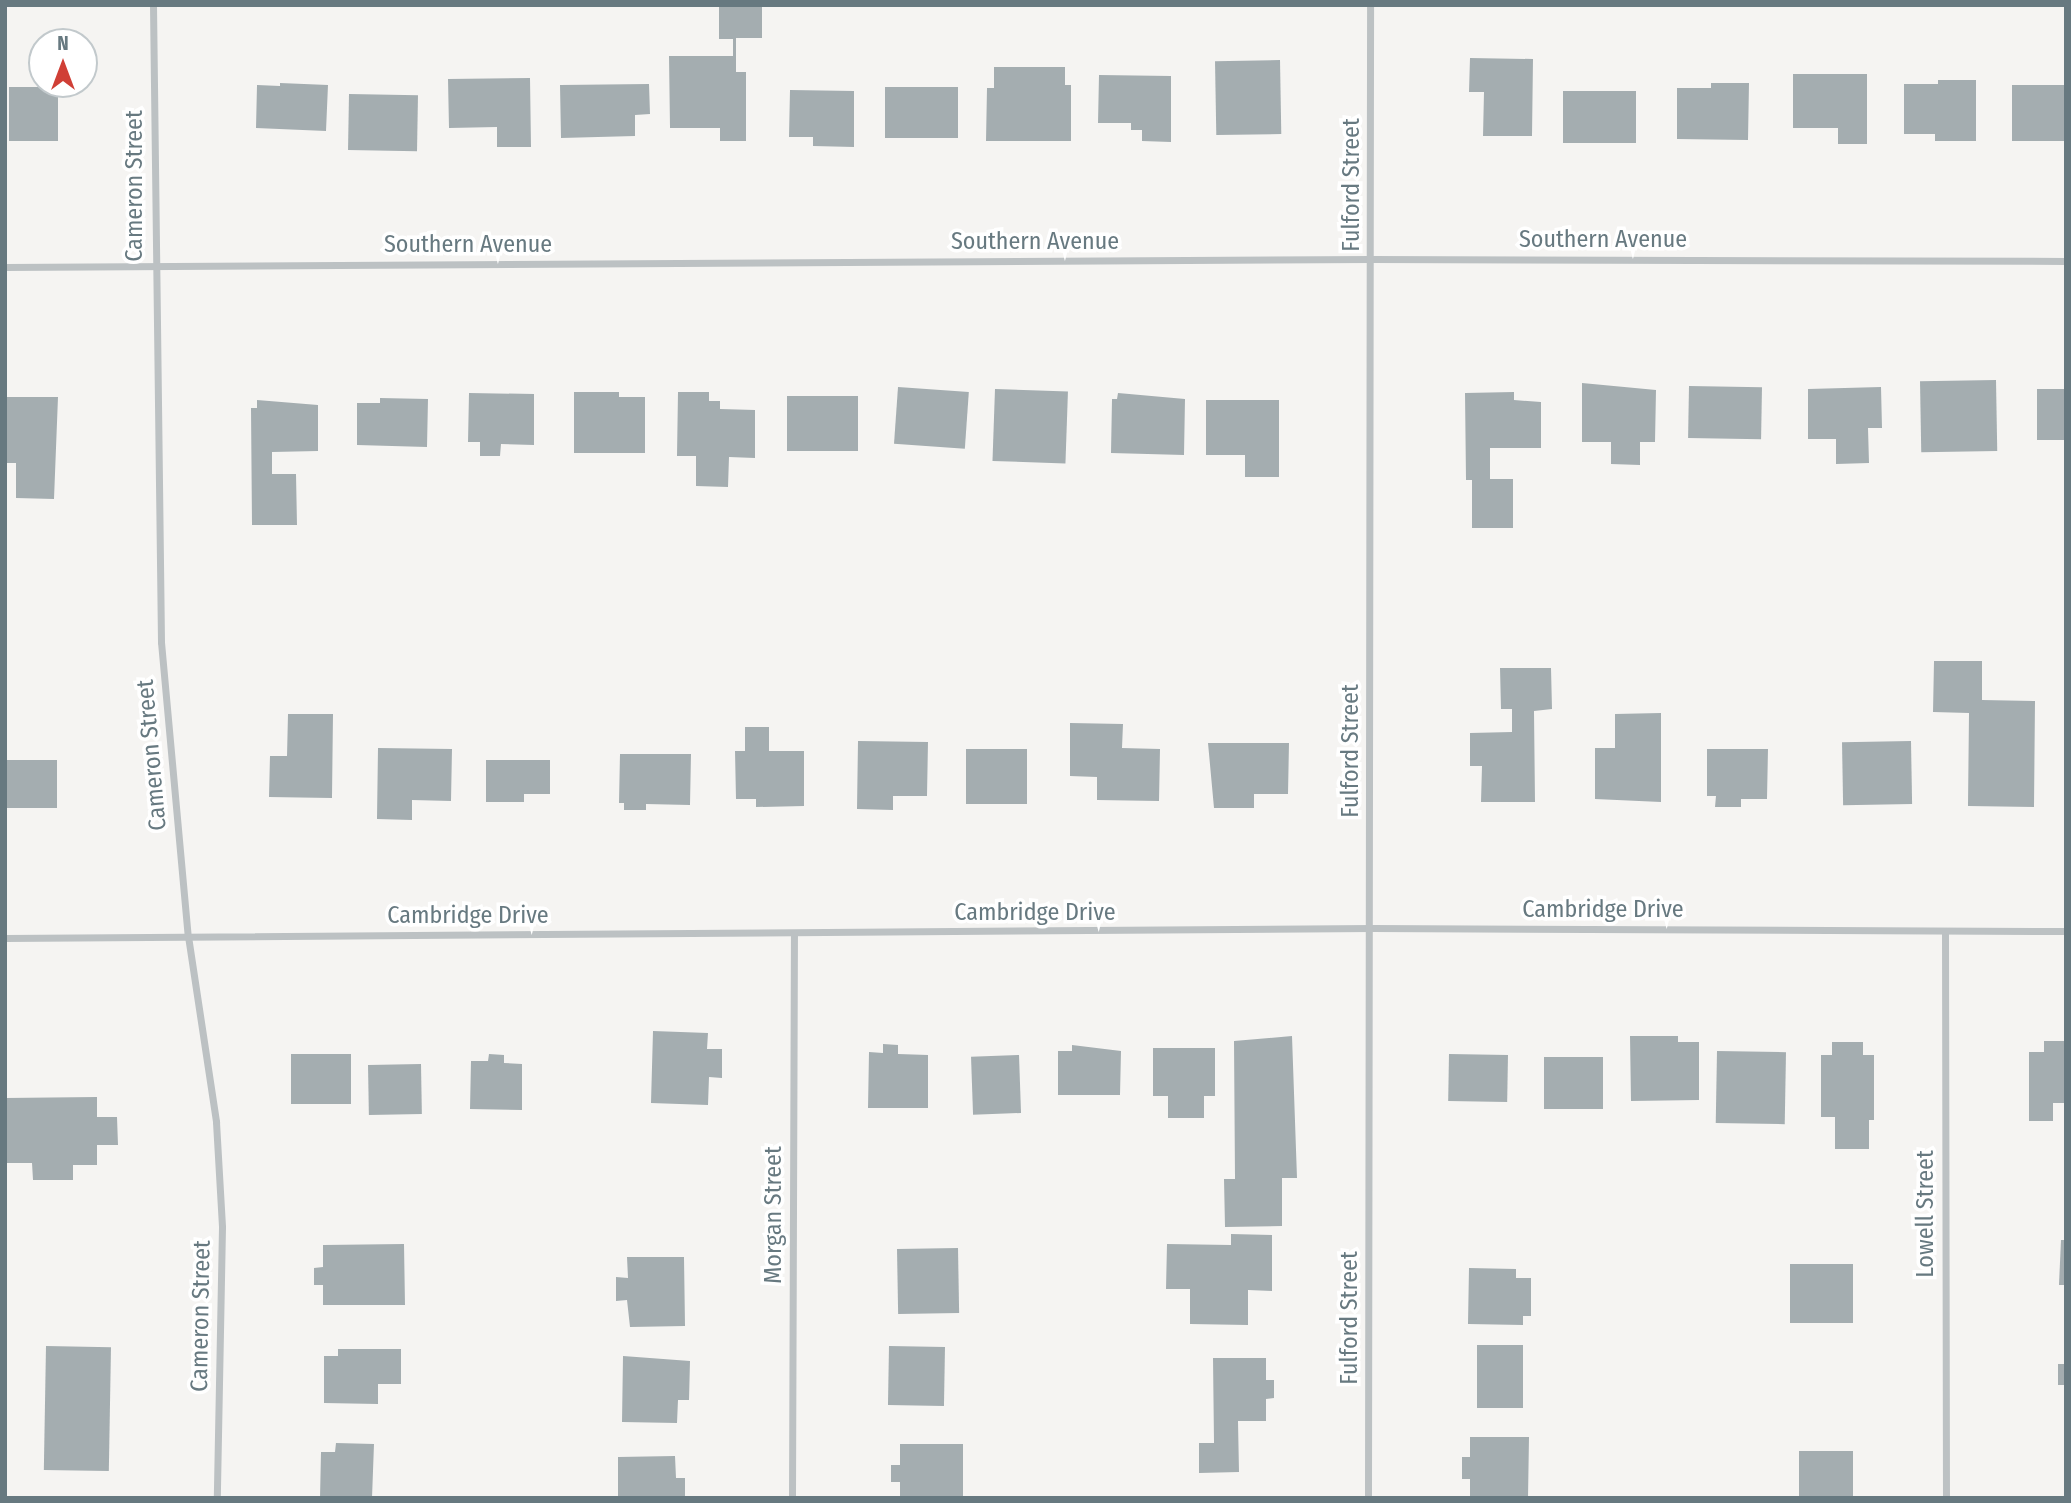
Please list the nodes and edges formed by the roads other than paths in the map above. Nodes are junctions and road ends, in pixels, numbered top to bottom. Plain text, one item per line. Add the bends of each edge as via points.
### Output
1 (153, 5) edge
2 (1370, 5) edge
3 (1371, 258) junction
4 (2066, 261) edge
5 (154, 266) junction
6 (5, 267) edge
7 (1372, 928) junction
8 (1945, 931) junction
9 (2066, 931) edge
10 (794, 933) junction
11 (188, 936) junction
12 (5, 937) edge
13 (217, 1498) edge
14 (792, 1498) edge
15 (1368, 1498) edge
16 (1946, 1498) edge

1 - 5 street, Cameron Street
2 - 3 street, Fulford Street
3 - 4 street, Southern Avenue
3 - 5 street, Southern Avenue
3 - 7 street, Fulford Street
5 - 6 street, Southern Avenue
5 - 11 street, Cameron Street via 161,642
7 - 8 street, Cambridge Drive
7 - 10 street, Cambridge Drive
7 - 15 street, Fulford Street
8 - 9 street, Cambridge Drive
8 - 16 street, Lowell Street
10 - 11 street, Cambridge Drive
10 - 14 street, Morgan Street
11 - 12 street, Cambridge Drive
11 - 13 street, Cameron Street via 216,1122 222,1227

